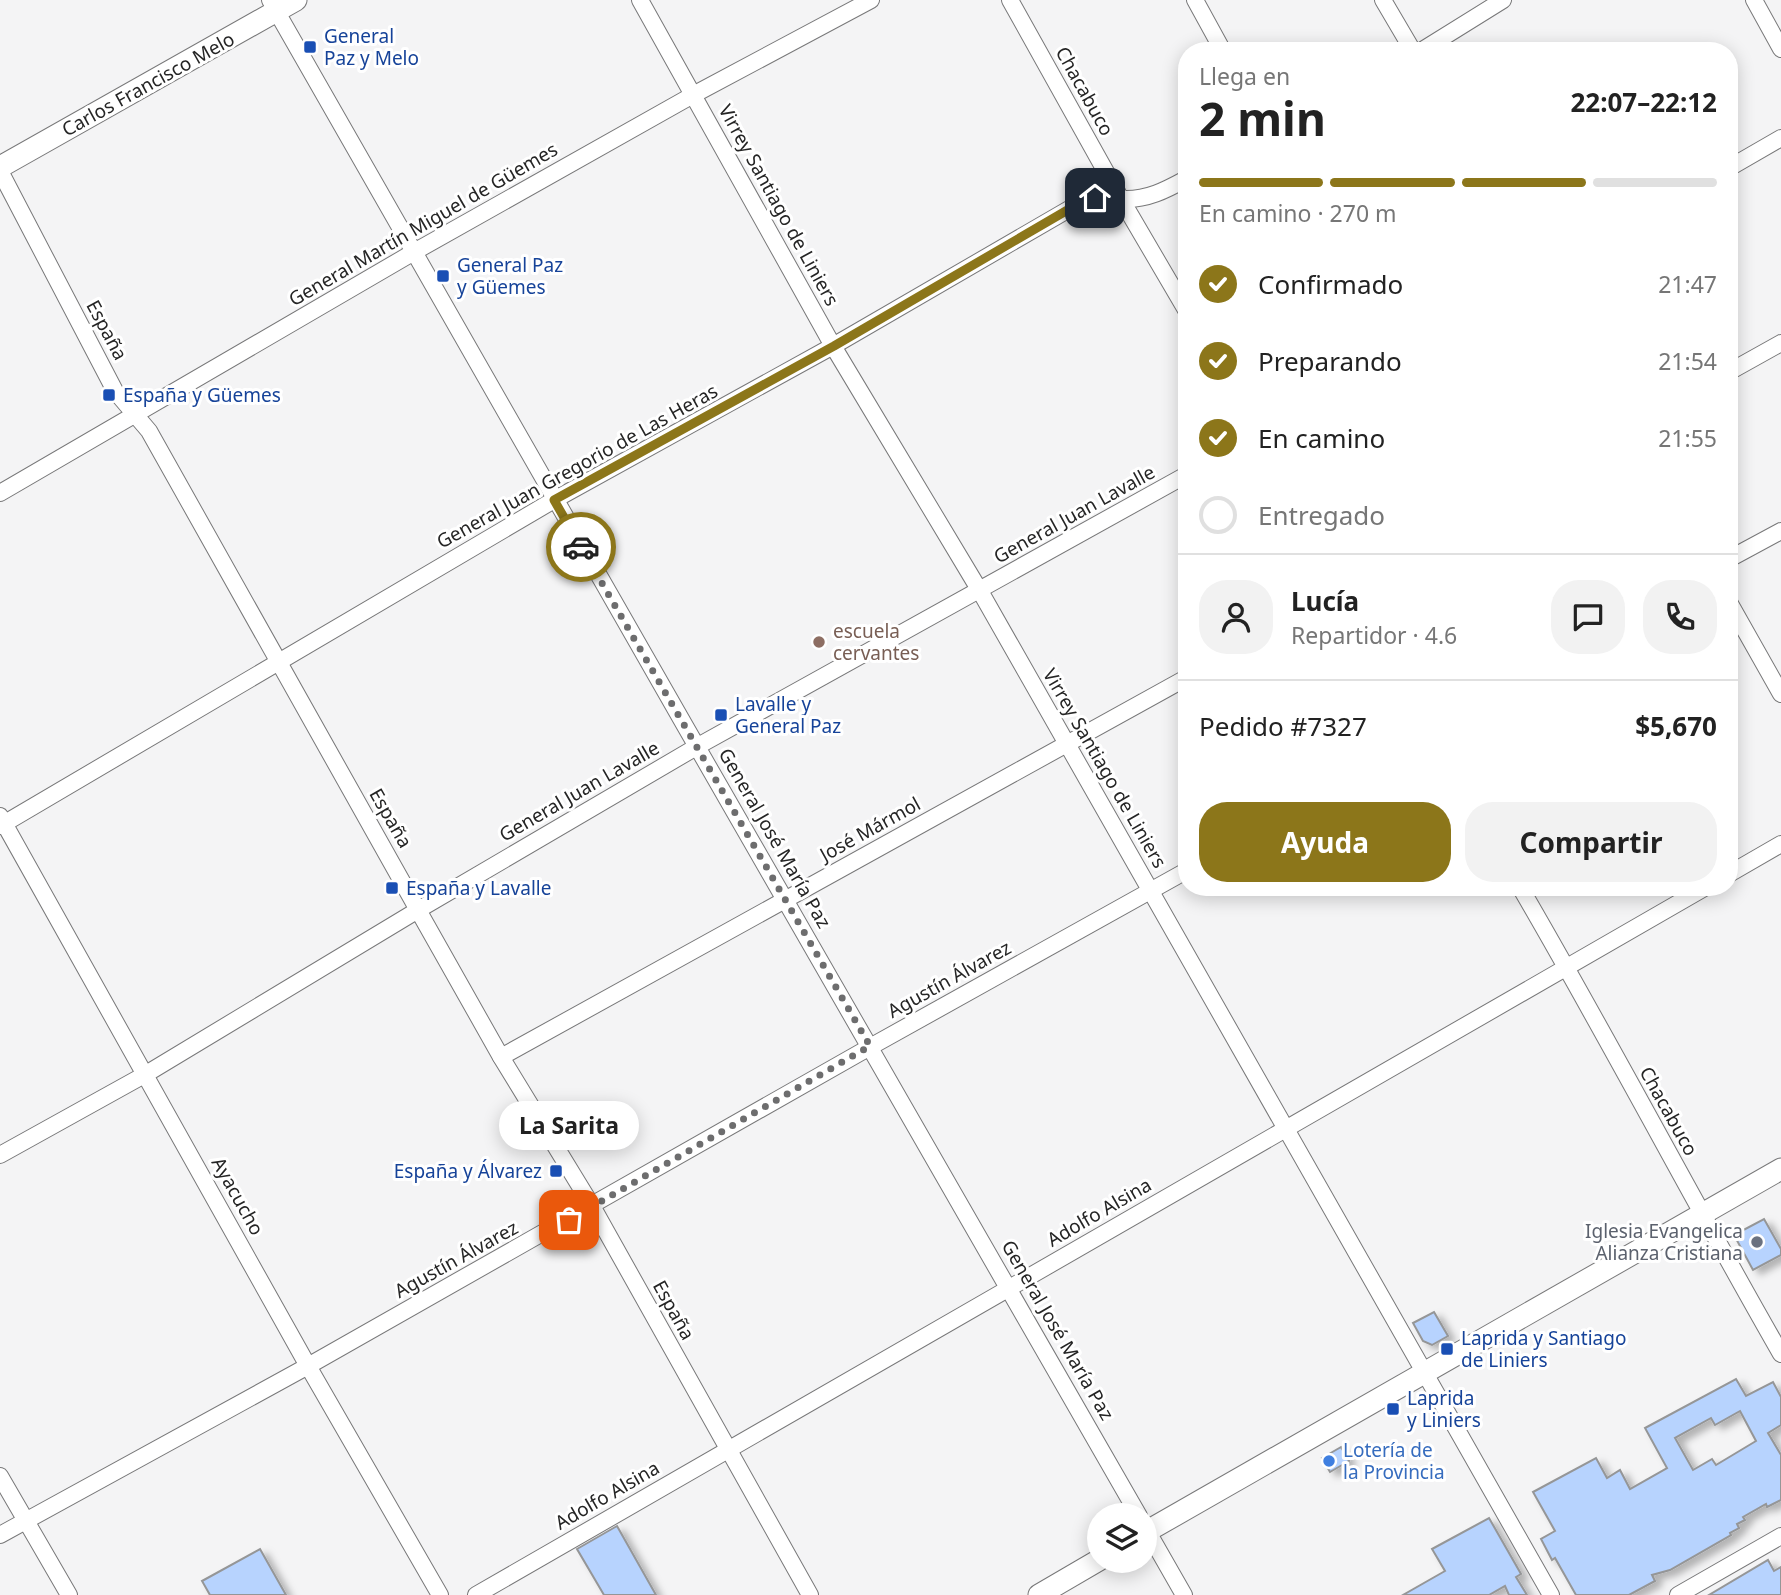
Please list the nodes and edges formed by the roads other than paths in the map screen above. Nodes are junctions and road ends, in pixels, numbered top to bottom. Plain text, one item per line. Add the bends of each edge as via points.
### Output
1 (296, 0) edge
2 (640, 0) edge
3 (871, 0) edge
4 (1010, 0) edge
5 (1195, 0) edge
6 (1383, 0) edge
7 (1503, 0) edge
8 (1754, 0) edge
9 (273, 6) edge
10 (1218, 42) edge
11 (1408, 42) edge
12 (1435, 42) edge
13 (1781, 49) edge
14 (693, 95) junction
15 (1781, 138) edge
16 (1738, 163) edge
17 (0, 169) edge
18 (1178, 183) edge
19 (1121, 199) junction
20 (414, 252) junction
21 (1178, 296) edge
22 (1781, 343) edge
23 (834, 346) junction
24 (1738, 367) edge
25 (135, 415) junction
26 (1178, 480) edge
27 (0, 493) edge
28 (554, 500) junction
29 (1781, 531) edge
30 (1738, 554) edge
31 (980, 591) junction
32 (1738, 618) edge
33 (278, 661) junction
34 (1178, 682) edge
35 (1781, 694) edge
36 (1066, 745) junction
37 (698, 746) junction
38 (1, 822) edge
39 (1781, 844) edge
40 (1738, 869) edge
41 (1178, 876) edge
42 (1152, 891) junction
43 (1525, 896) edge
44 (1690, 896) edge
45 (786, 899) junction
46 (418, 910) junction
47 (1567, 967) junction
48 (870, 1046) junction
49 (501, 1057) junction
50 (146, 1074) junction
51 (1284, 1130) junction
52 (0, 1155) edge
53 (1781, 1169) edge
54 (592, 1206) junction
55 (1702, 1215) junction
56 (1010, 1288) junction
57 (1781, 1354) edge
58 (308, 1366) junction
59 (1425, 1373) junction
60 (727, 1449) junction
61 (0, 1476) edge
62 (1131, 1503) edge
63 (1157, 1519) edge
64 (25, 1521) junction
65 (0, 1535) edge
66 (1781, 1536) edge
67 (1157, 1548) edge
68 (1087, 1567) edge
69 (69, 1595) edge
70 (440, 1595) edge
71 (476, 1595) edge
72 (810, 1595) edge
73 (1039, 1595) edge
74 (1184, 1595) edge
75 (1551, 1595) edge
76 (1678, 1595) edge

1 - 9 street, Carlos Francisco Melo
2 - 14 street, Virrey Santiago de Liniers
3 - 14 street, General Martín Miguel de Güemes
4 - 19 street, Chacabuco
5 - 10 street
6 - 11 street
7 - 12 street
8 - 13 street
9 - 17 street, Carlos Francisco Melo
9 - 20 street, General José María Paz
14 - 20 street, General Martín Miguel de Güemes
14 - 23 street, Virrey Santiago de Liniers
15 - 16 street
17 - 25 street, España via 115,391
18 - 19 street, General Juan Gregorio de Las Heras via 1147,197
19 - 21 street, Chacabuco
19 - 23 street, General Juan Gregorio de Las Heras via 1083,201
20 - 25 street, General Martín Miguel de Güemes
20 - 28 street, General José María Paz
22 - 24 street
23 - 28 street, General Juan Gregorio de Las Heras
23 - 31 street, Virrey Santiago de Liniers
25 - 27 street, General Martín Miguel de Güemes
25 - 33 street, España via 149,431
26 - 31 street, General Juan Lavalle
28 - 33 street, General Juan Gregorio de Las Heras
28 - 37 street, General José María Paz
29 - 30 street
31 - 36 street, Virrey Santiago de Liniers
31 - 37 street, General Juan Lavalle
32 - 35 street
33 - 38 street, General Juan Gregorio de Las Heras
33 - 46 street, España
34 - 36 street, José Mármol
36 - 42 street, Virrey Santiago de Liniers
36 - 45 street, José Mármol
37 - 45 street, General José María Paz
37 - 46 street, General Juan Lavalle
38 - 50 street, Ayacucho
39 - 40 street
41 - 42 street, Agustín Álvarez
42 - 48 street, Agustín Álvarez
42 - 51 street, Virrey Santiago de Liniers
43 - 47 street, Chacabuco
44 - 47 street, Adolfo Alsina
45 - 48 street, General José María Paz
45 - 49 street, José Mármol
46 - 49 street, España
46 - 50 street, General Juan Lavalle
47 - 51 street, Adolfo Alsina
47 - 55 street, Chacabuco
48 - 54 street, Agustín Álvarez
48 - 56 street, General José María Paz
49 - 54 street, España
50 - 52 street, General Juan Lavalle
50 - 58 street, Ayacucho
51 - 56 street, Adolfo Alsina
51 - 59 street, Virrey Santiago de Liniers
53 - 55 street
54 - 58 street, Agustín Álvarez
54 - 60 street, España
55 - 57 street, Chacabuco
55 - 59 street
56 - 60 street, Adolfo Alsina
56 - 62 street, General José María Paz
58 - 64 street, Agustín Álvarez
58 - 70 street, Ayacucho
59 - 63 street
59 - 75 street, Virrey Santiago de Liniers
60 - 71 street, Adolfo Alsina
60 - 72 street, España
61 - 64 street
64 - 65 street, Agustín Álvarez
64 - 69 street
66 - 76 street
67 - 74 street, General José María Paz
68 - 73 street

